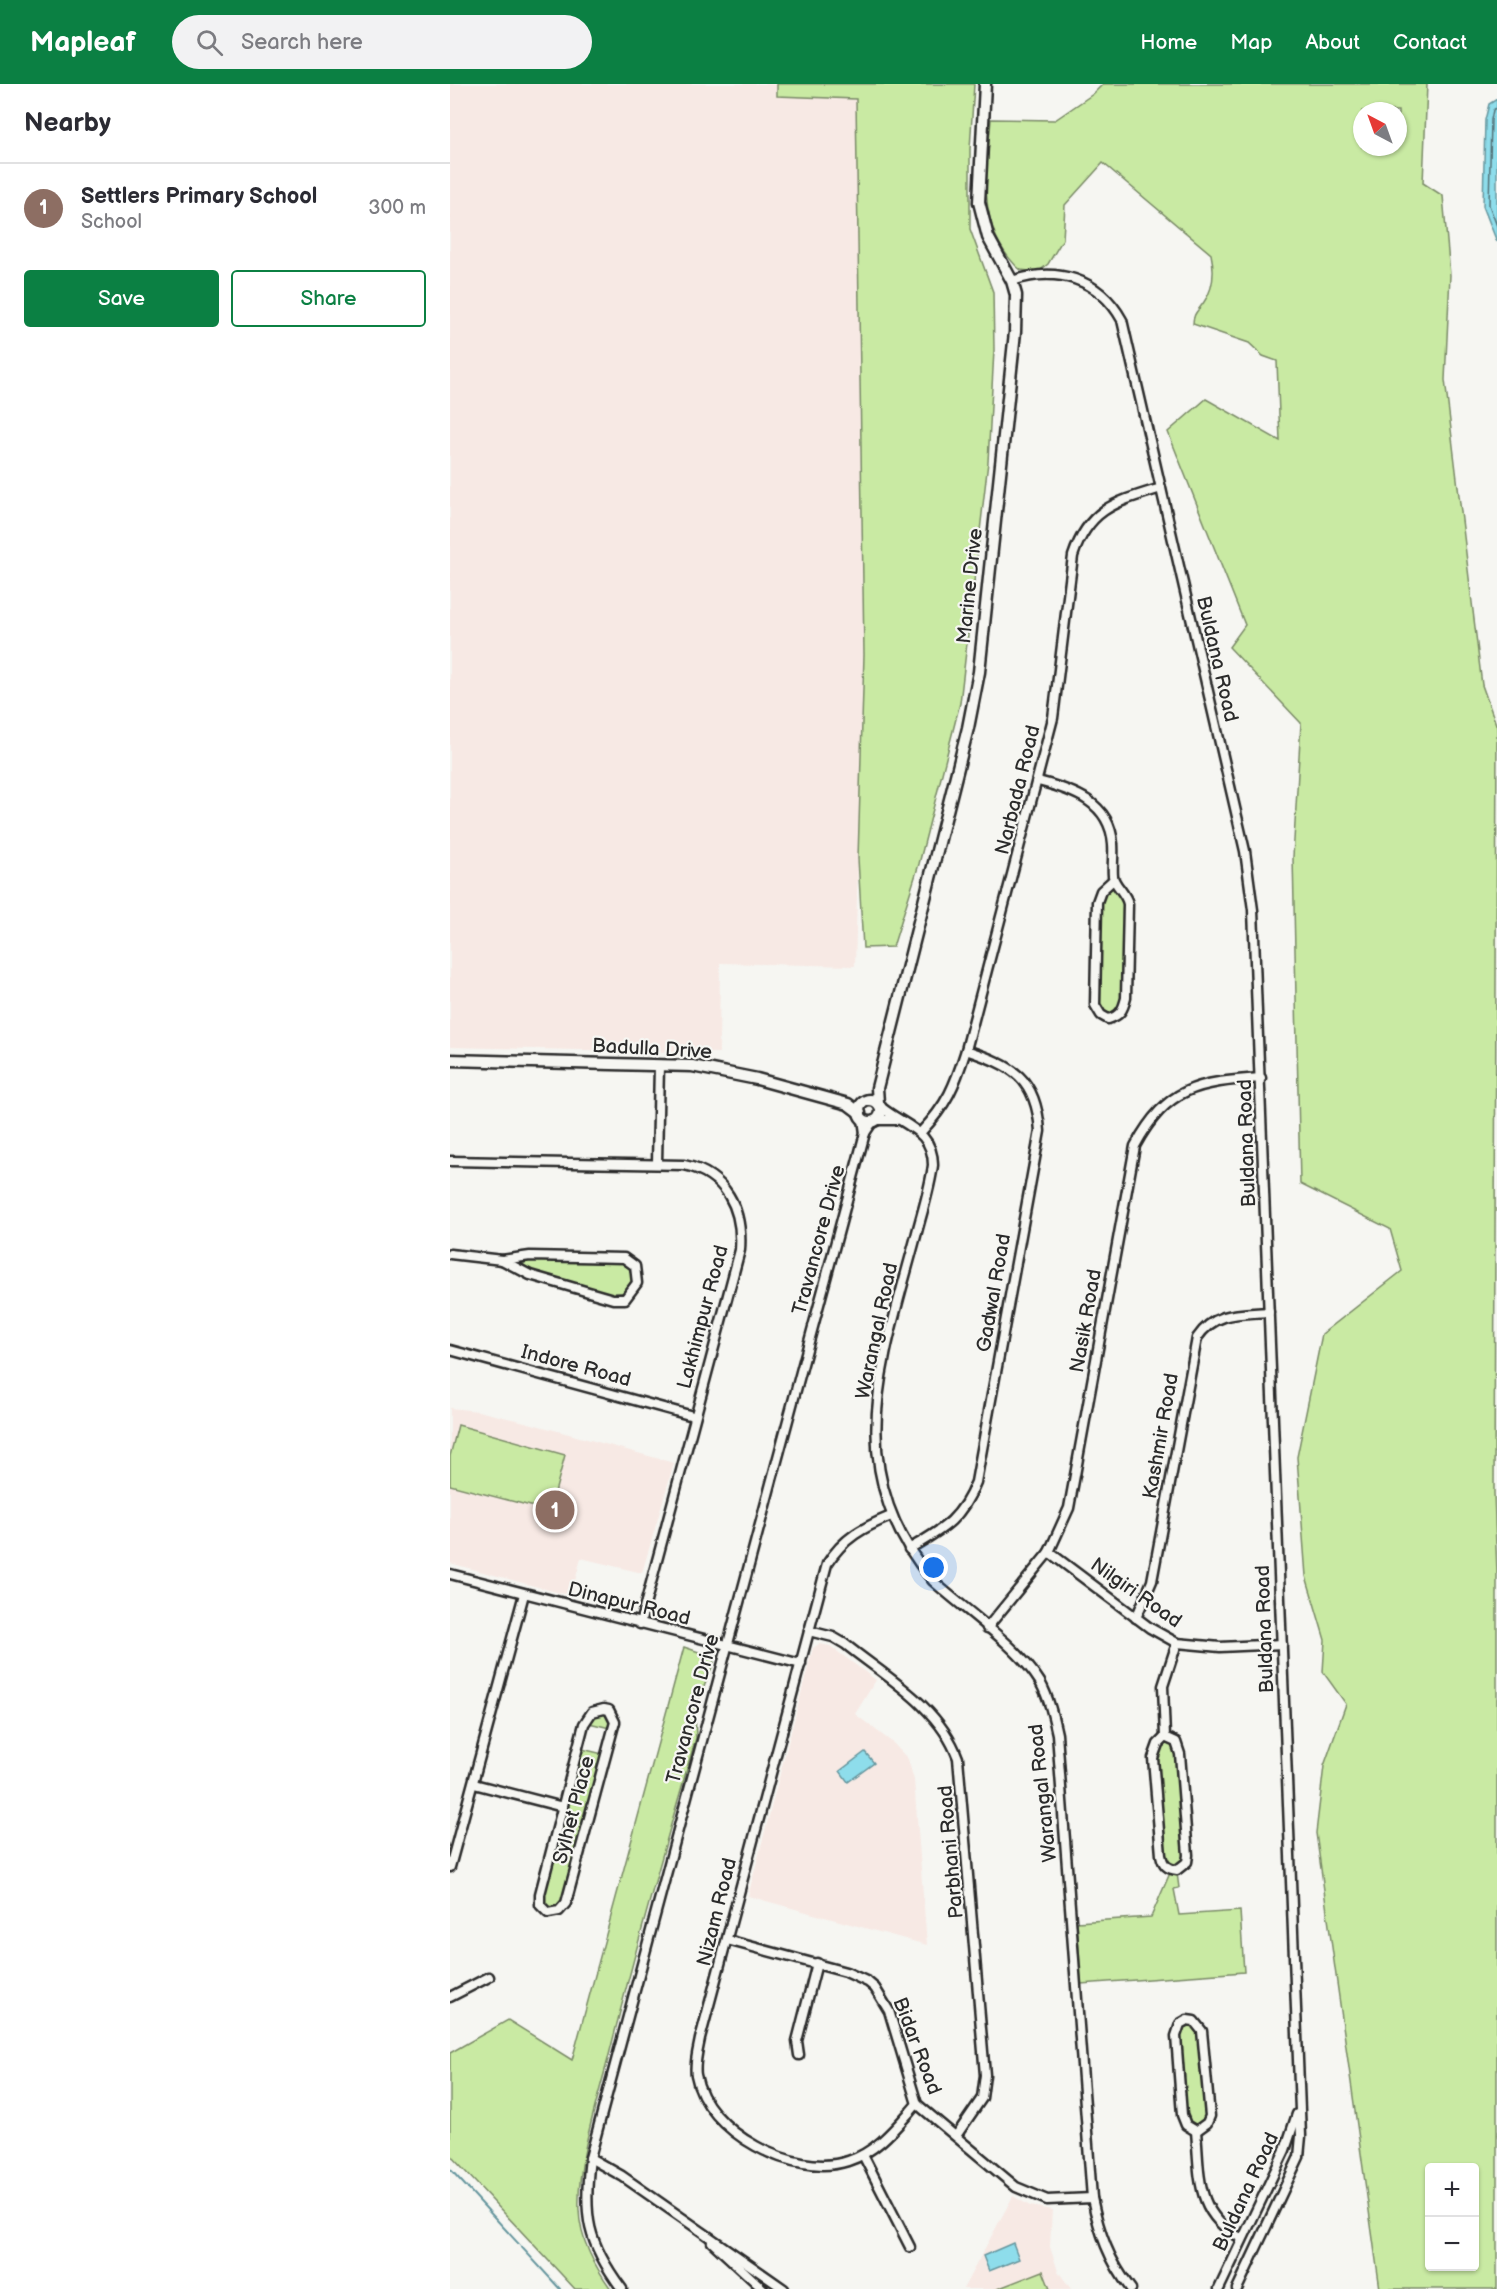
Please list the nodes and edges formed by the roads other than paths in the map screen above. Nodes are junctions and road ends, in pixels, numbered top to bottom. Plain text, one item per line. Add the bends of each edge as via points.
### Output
1 (985, 84) edge
2 (1012, 281) junction
3 (1161, 488) junction
4 (1038, 781) junction
5 (1113, 880) junction
6 (966, 1050) junction
7 (450, 1060) edge
8 (659, 1065) junction
9 (1261, 1078) junction
10 (873, 1103) junction
11 (848, 1104) junction
12 (868, 1118) junction
13 (897, 1120) junction
14 (921, 1132) junction
15 (450, 1161) edge
16 (657, 1163) junction
17 (450, 1254) edge
18 (502, 1260) junction
19 (1269, 1312) junction
20 (450, 1350) edge
21 (693, 1416) junction
22 (891, 1516) junction
23 (909, 1549) junction
24 (1049, 1552) junction
25 (450, 1574) edge
26 (524, 1594) junction
27 (1136, 1618) junction
28 (640, 1624) junction
29 (987, 1628) junction
30 (809, 1631) junction
31 (1177, 1643) junction
32 (1282, 1644) junction
33 (726, 1646) junction
34 (801, 1664) junction
35 (1165, 1737) junction
36 (474, 1784) junction
37 (563, 1807) junction
38 (450, 1867) edge
39 (727, 1940) junction
40 (817, 1963) junction
41 (489, 1977) dead end
42 (450, 1997) edge
43 (798, 2055) dead end
44 (917, 2104) junction
45 (1299, 2107) junction
46 (1196, 2131) junction
47 (956, 2136) junction
48 (863, 2155) junction
49 (590, 2158) junction
50 (1092, 2198) junction
51 (699, 2230) junction
52 (1241, 2238) junction
53 (910, 2247) dead end
54 (622, 2289) edge
55 (763, 2289) edge
56 (784, 2289) edge
57 (1131, 2289) edge
58 (1219, 2289) edge
59 (1237, 2289) edge

1 - 2 street, Marine Drive via 980,202 988,237
2 - 3 street, Buldana Road via 1044,276 1083,281 1095,287 1116,310 1125,330
2 - 10 street, Marine Drive via 1016,295 1015,332 979,672
3 - 4 street, Narbada Road via 1101,511 1088,522 1078,539 1053,718
3 - 9 street, Buldana Road via 1245,851 1253,910
4 - 5 street via 1082,795 1099,809 1111,830
4 - 6 street, Narbada Road
5 - 5 street via 1101,891 1097,902 1095,1005 1108,1019 1116,1017 1126,998 1128,904
6 - 14 street, Narbada Road via 944,1107
6 - 23 street, Gadwal Road via 1005,1063 1020,1077 1035,1102 1040,1131 976,1482 957,1518
7 - 8 street, Badulla Drive
8 - 11 street, Badulla Drive via 717,1069
8 - 16 street
9 - 19 street, Buldana Road
9 - 24 street, Nasik Road via 1209,1083 1186,1091 1156,1113 1135,1146 1072,1495 1065,1521
10 - 11 street, Badulla Drive
10 - 12 street
10 - 12 street via 881,1112
10 - 13 street
11 - 12 street, Badulla Drive
12 - 13 street
12 - 33 street, Travancore Drive
13 - 14 street
14 - 22 street, Warangal Road via 933,1154 932,1178 887,1345 877,1403 878,1466
15 - 16 street, Lakhimpur Road
16 - 21 street, Lakhimpur Road via 697,1168 719,1181 740,1221 740,1250
17 - 18 street
18 - 18 street via 540,1255 624,1258 635,1266 637,1283 625,1299 613,1299 531,1275
19 - 27 street, Kashmir Road via 1221,1316 1197,1338 1152,1581
19 - 32 street, Buldana Road
20 - 21 street, Indore Road
21 - 28 street, Lakhimpur Road
22 - 23 street, Warangal Road
22 - 30 street, Nizam Road via 858,1531 836,1550 827,1564
23 - 29 street, Warangal Road via 933,1581
24 - 27 street, Nilgiri Road
24 - 29 street, Nasik Road
25 - 26 street, Dinapur Road
26 - 28 street, Dinapur Road
26 - 36 street
27 - 31 street, Nilgiri Road
28 - 33 street, Dinapur Road
29 - 50 street, Warangal Road via 1017,1654 1039,1682 1058,1734
30 - 34 street, Nizam Road
30 - 47 street, Parbhani Road via 834,1637 922,1705 946,1731 958,1758 985,2075 982,2098
31 - 32 street, Nilgiri Road via 1220,1647
31 - 35 street via 1163,1686
32 - 45 street, Buldana Road
33 - 34 street, Dinapur Road
33 - 49 street, Travancore Drive
34 - 39 street, Nizam Road
35 - 35 street via 1153,1758 1161,1855 1169,1869 1177,1870 1187,1862 1188,1855 1181,1765 1179,1748
36 - 37 street, Sylhet Place
36 - 38 street
37 - 37 street, Sylhet Place via 539,1899 548,1913 558,1911 566,1903 615,1722 609,1710 592,1712 584,1724
39 - 40 street, Bidar Road
39 - 48 street, Nizam Road via 696,2058 696,2074 709,2105 736,2132 776,2156 803,2165 825,2167
40 - 43 street via 797,2041
40 - 44 street, Bidar Road via 860,1976 875,1988 889,2011
41 - 42 street
44 - 47 street, Bidar Road
44 - 48 street, Nizam Road via 891,2133
45 - 52 street, Buldana Road via 1285,2150
45 - 59 street, Buldana Road via 1299,2157
46 - 46 street via 1186,2125 1182,2115 1176,2036 1180,2024 1187,2020 1203,2031 1210,2116
46 - 52 street via 1207,2208
47 - 50 street, Bidar Road via 1030,2195 1047,2200
48 - 53 street
49 - 51 street
49 - 54 street, Travancore Drive via 585,2192 587,2227 600,2258
50 - 57 street, Warangal Road via 1106,2247
51 - 55 street
51 - 56 street
52 - 58 street, Buldana Road

